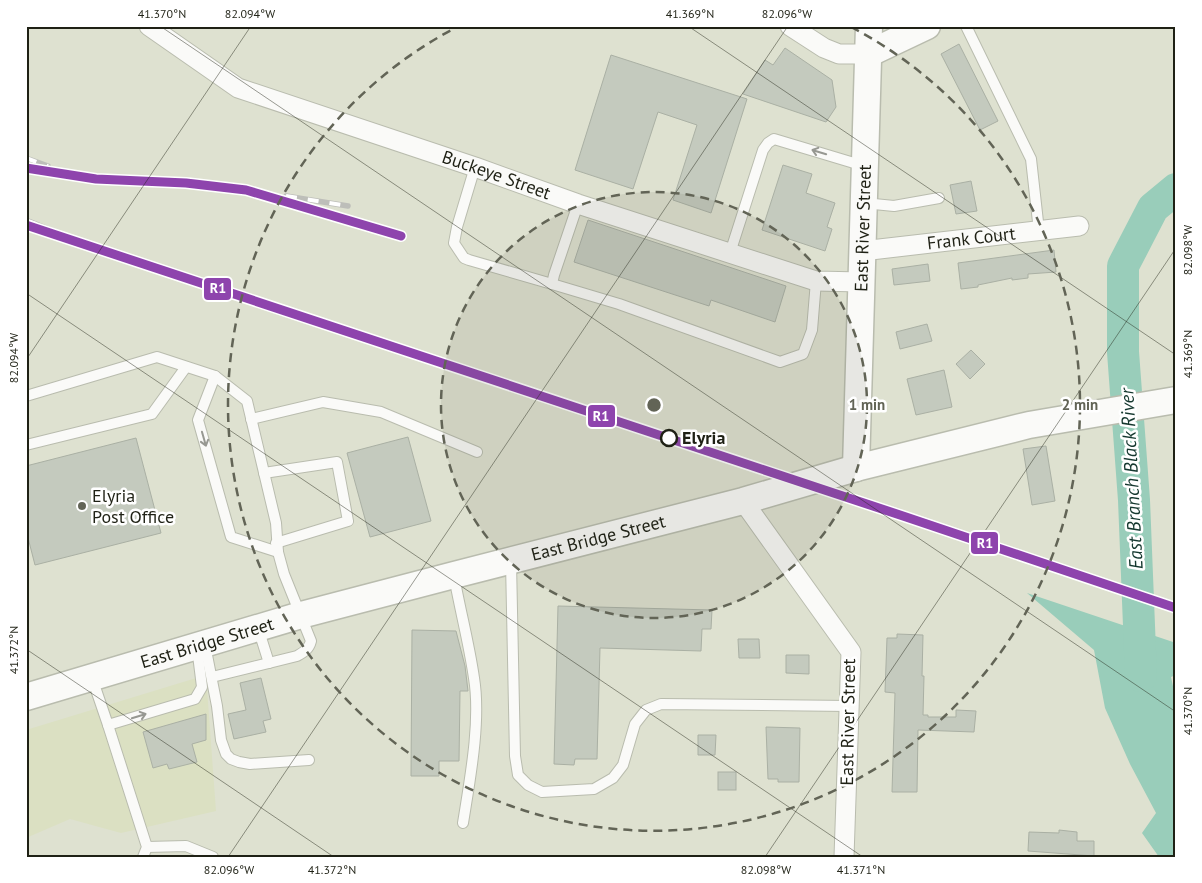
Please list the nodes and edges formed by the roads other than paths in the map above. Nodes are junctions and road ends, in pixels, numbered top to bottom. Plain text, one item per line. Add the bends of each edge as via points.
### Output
1 (149, 26) edge
2 (790, 26) edge
3 (869, 26) edge
4 (927, 26) edge
5 (966, 26) edge
6 (868, 54) junction
7 (864, 166) junction
8 (475, 167) junction
9 (939, 198) dead end
10 (864, 203) junction
11 (578, 204) junction
12 (1079, 226) dead end
13 (1039, 231) junction
14 (862, 251) junction
15 (730, 253) junction
16 (816, 281) junction
17 (861, 282) junction
18 (552, 284) junction
19 (186, 367) junction
20 (215, 376) junction
21 (26, 396) edge
22 (1176, 400) edge
23 (252, 419) junction
24 (26, 445) edge
25 (477, 452) dead end
26 (856, 468) junction
27 (264, 473) junction
28 (743, 501) junction
29 (277, 547) junction
30 (512, 560) junction
31 (454, 575) junction
32 (301, 616) junction
33 (258, 628) junction
34 (201, 645) junction
35 (269, 663) junction
36 (92, 677) junction
37 (212, 677) junction
38 (26, 697) edge
39 (849, 706) junction
40 (108, 725) junction
41 (309, 760) dead end
42 (463, 823) dead end
43 (145, 852) edge
44 (213, 857) edge
45 (844, 857) edge

1 - 8 street, Buckeye Street via 238,88
2 - 6 street via 839,54
3 - 6 main road, East River Street
4 - 6 main road
5 - 13 lane via 1031,159
6 - 7 main road, East River Street
7 - 10 main road, East River Street
7 -> 15 lane via 774,138 763,150
8 - 11 street, Buckeye Street
8 - 18 lane via 454,243 464,258
9 - 10 lane via 894,206
10 - 14 main road, East River Street
11 - 15 street, Buckeye Street
11 - 18 lane
12 - 13 street, Frank Court
13 - 14 street, Frank Court
14 - 17 main road, East River Street
15 - 16 street, Buckeye Street
16 - 17 street, Buckeye Street
16 - 18 lane via 812,330 803,354 780,362 619,304
17 - 26 main road, East River Street
19 - 20 lane
19 - 21 lane via 157,357
19 - 24 lane via 152,414
20 - 23 lane via 247,401
20 -> 29 lane via 198,420 231,537
22 - 26 main road, East Bridge Street via 1029,425
23 - 25 lane via 323,402 381,412
23 - 27 lane
26 - 28 main road, East Bridge Street
27 - 29 lane via 276,523
27 - 29 lane via 337,462 348,521
28 - 30 main road, East Bridge Street
28 - 39 street, East River Street via 851,652
29 - 32 lane
30 - 31 main road, East Bridge Street
30 - 39 lane via 515,756 518,775 542,792 594,789 614,778 623,765 635,724 646,710 660,704
31 - 32 main road, East Bridge Street
31 - 42 lane via 474,678 476,708 471,777
32 - 33 main road, East Bridge Street
32 - 35 lane via 312,641 310,646 297,656
33 - 34 main road, East Bridge Street
33 - 35 lane
34 - 36 main road, East Bridge Street
34 - 37 lane
40 -> 34 lane via 194,699 202,687
35 - 37 lane
36 - 38 main road, East Bridge Street
36 - 40 lane
37 - 41 lane via 221,740 230,759 250,764
39 - 45 street, East River Street
40 - 43 lane
43 - 44 lane via 186,846

